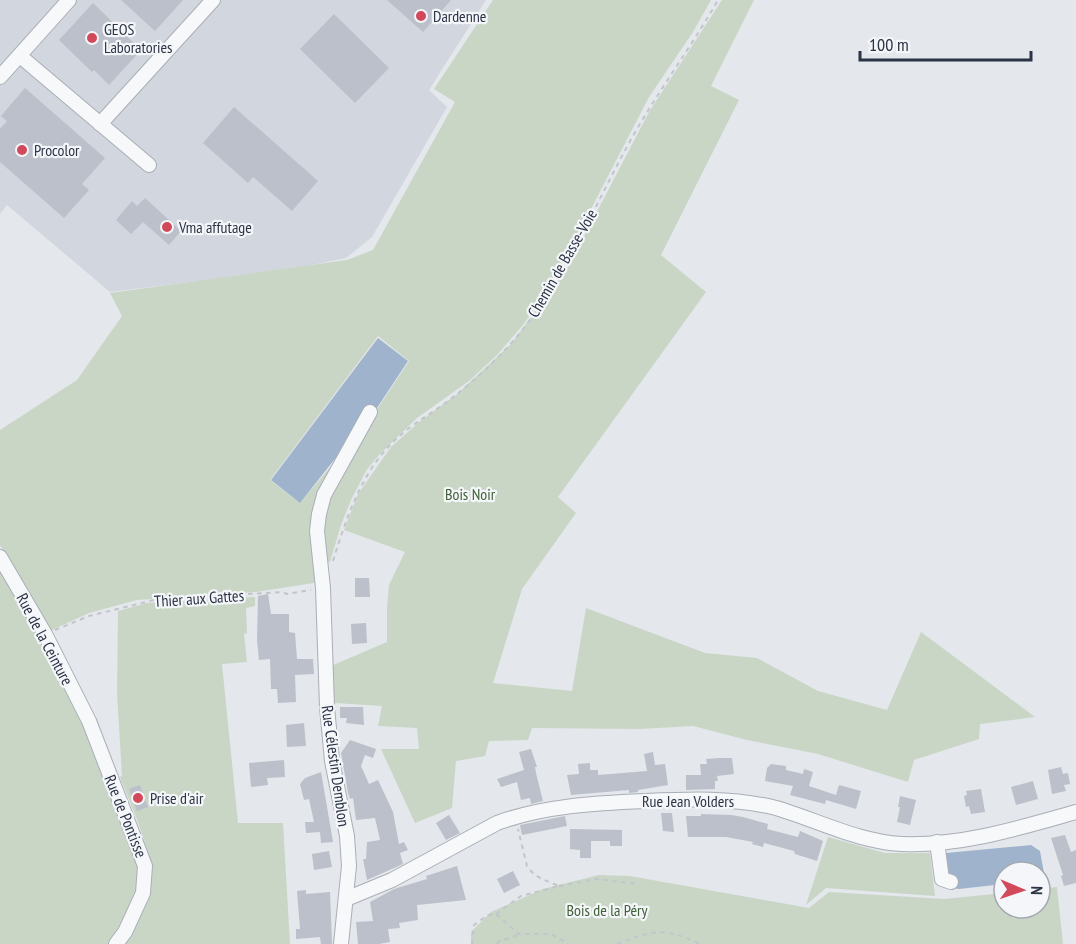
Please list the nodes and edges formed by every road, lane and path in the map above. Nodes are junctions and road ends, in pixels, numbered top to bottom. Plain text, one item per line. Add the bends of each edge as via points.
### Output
1 (69, 0) edge
2 (213, 0) edge
3 (718, 0) edge
4 (20, 56) junction
5 (0, 77) edge
6 (100, 124) junction
7 (149, 165) dead end
8 (370, 412) dead end
9 (0, 557) edge
10 (332, 566) dead end
11 (323, 588) junction
12 (45, 634) junction
13 (88, 721) joint
14 (1076, 812) edge
15 (515, 817) junction
16 (937, 842) junction
17 (951, 882) dead end
18 (638, 884) dead end
19 (559, 886) junction
20 (346, 899) junction
21 (496, 914) junction
22 (519, 934) junction
23 (116, 944) edge
24 (341, 944) edge
25 (472, 944) edge
26 (497, 944) edge
27 (568, 944) edge
28 (617, 944) edge
29 (700, 944) edge

1 - 4 street
2 - 6 street
3 - 10 path, Chemin de Basse-Voie via 648,109 578,243 524,328 456,395 391,444 372,467 344,525
4 - 5 street
4 - 6 street
6 - 7 street
8 - 11 street, Rue Célestin Demblon via 324,495 318,514
9 - 12 street, Rue de la Ceinture
11 - 12 path, Thier aux Gattes via 287,594 154,600 89,616
11 - 20 street, Rue Célestin Demblon via 332,761 350,866
12 - 13 street, Rue de la Ceinture
13 - 23 street, Rue de Pontisse via 145,866 143,894
14 - 16 street, Rue Jean Volders via 987,837
15 - 16 street, Rue Jean Volders via 576,806 706,798 754,803 884,842
15 - 19 path via 527,866 534,875
15 - 20 street, Rue Jean Volders
16 - 17 street via 942,879
18 - 19 path via 597,879
19 - 21 path via 521,896
20 - 24 street, Rue Célestin Demblon
21 - 22 path
21 - 25 path via 474,925
22 - 26 path
22 - 27 path via 551,934
28 - 29 path via 646,933 668,932

